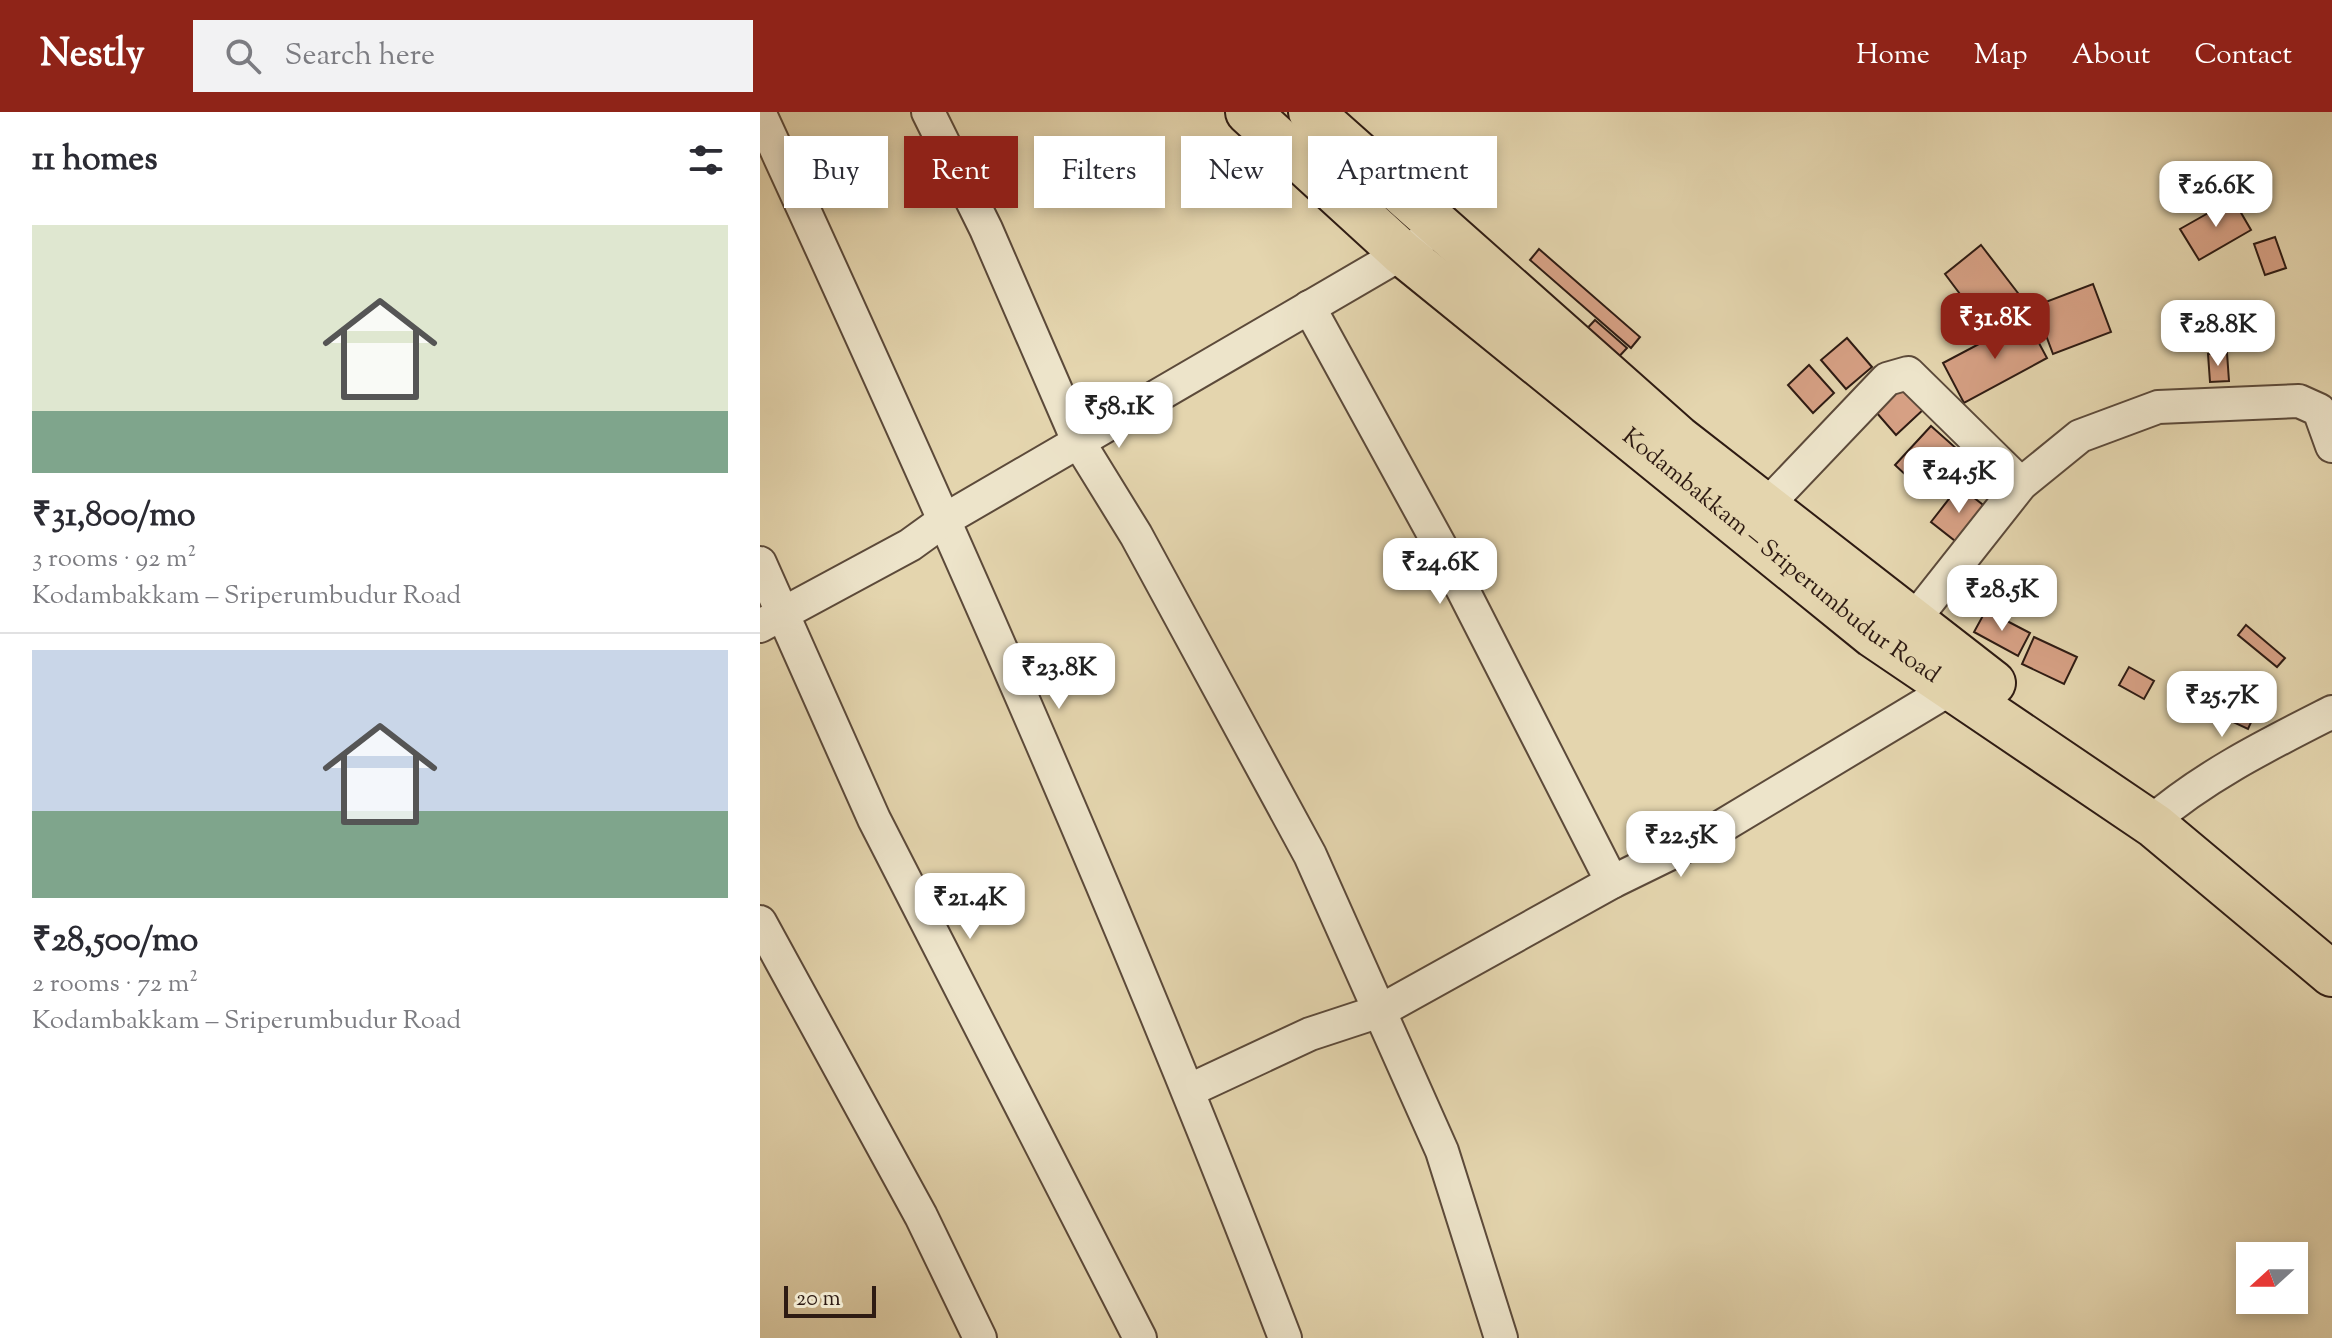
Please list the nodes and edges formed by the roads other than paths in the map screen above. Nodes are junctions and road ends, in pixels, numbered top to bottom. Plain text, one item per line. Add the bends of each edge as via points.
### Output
1 (928, 112) edge
2 (1248, 112) edge
3 (1311, 112) edge
4 (760, 114) edge
5 (1439, 225) junction
6 (1402, 253) junction
7 (1309, 307) junction
8 (1078, 441) junction
9 (2332, 446) edge
10 (2021, 484) junction
11 (1765, 507) junction
12 (946, 519) junction
13 (760, 563) edge
14 (771, 620) edge
15 (1912, 622) junction
16 (1950, 689) junction
17 (2332, 712) edge
18 (2162, 813) junction
19 (1612, 882) junction
20 (760, 922) edge
21 (2332, 936) edge
22 (2332, 974) edge
23 (1380, 1011) junction
24 (1190, 1090) junction
25 (980, 1338) edge
26 (1140, 1338) edge
27 (1285, 1338) edge
28 (1501, 1338) edge

1 - 8 street via 986,229
2 - 6 main road, Kodambakkam – Sriperumbudur Road
3 - 5 main road, Kodambakkam – Sriperumbudur Road
4 - 12 street
5 - 6 street
5 - 11 main road, Kodambakkam – Sriperumbudur Road via 1678,438
6 - 7 street
6 - 16 main road, Kodambakkam – Sriperumbudur Road via 1873,635
7 - 8 street
7 - 19 street via 1444,553
8 - 12 street
8 - 23 street via 1136,535 1310,855
9 - 10 street via 2319,410 2299,401 2158,407 2080,436
10 - 11 street via 1908,373 1887,379
10 - 15 street
11 - 15 main road, Kodambakkam – Sriperumbudur Road
12 - 14 street via 910,545
12 - 24 street
13 - 14 street
14 - 26 street
15 - 18 main road, Kodambakkam – Sriperumbudur Road
16 - 18 main road, Kodambakkam – Sriperumbudur Road
16 - 19 street via 1704,837
17 - 18 street via 2253,753
18 - 21 main road, Kodambakkam – Sriperumbudur Road
18 - 22 main road, Kodambakkam – Sriperumbudur Road
19 - 23 street
20 - 25 street via 921,1216
23 - 24 street via 1310,1034
23 - 28 street via 1442,1151
24 - 27 street

